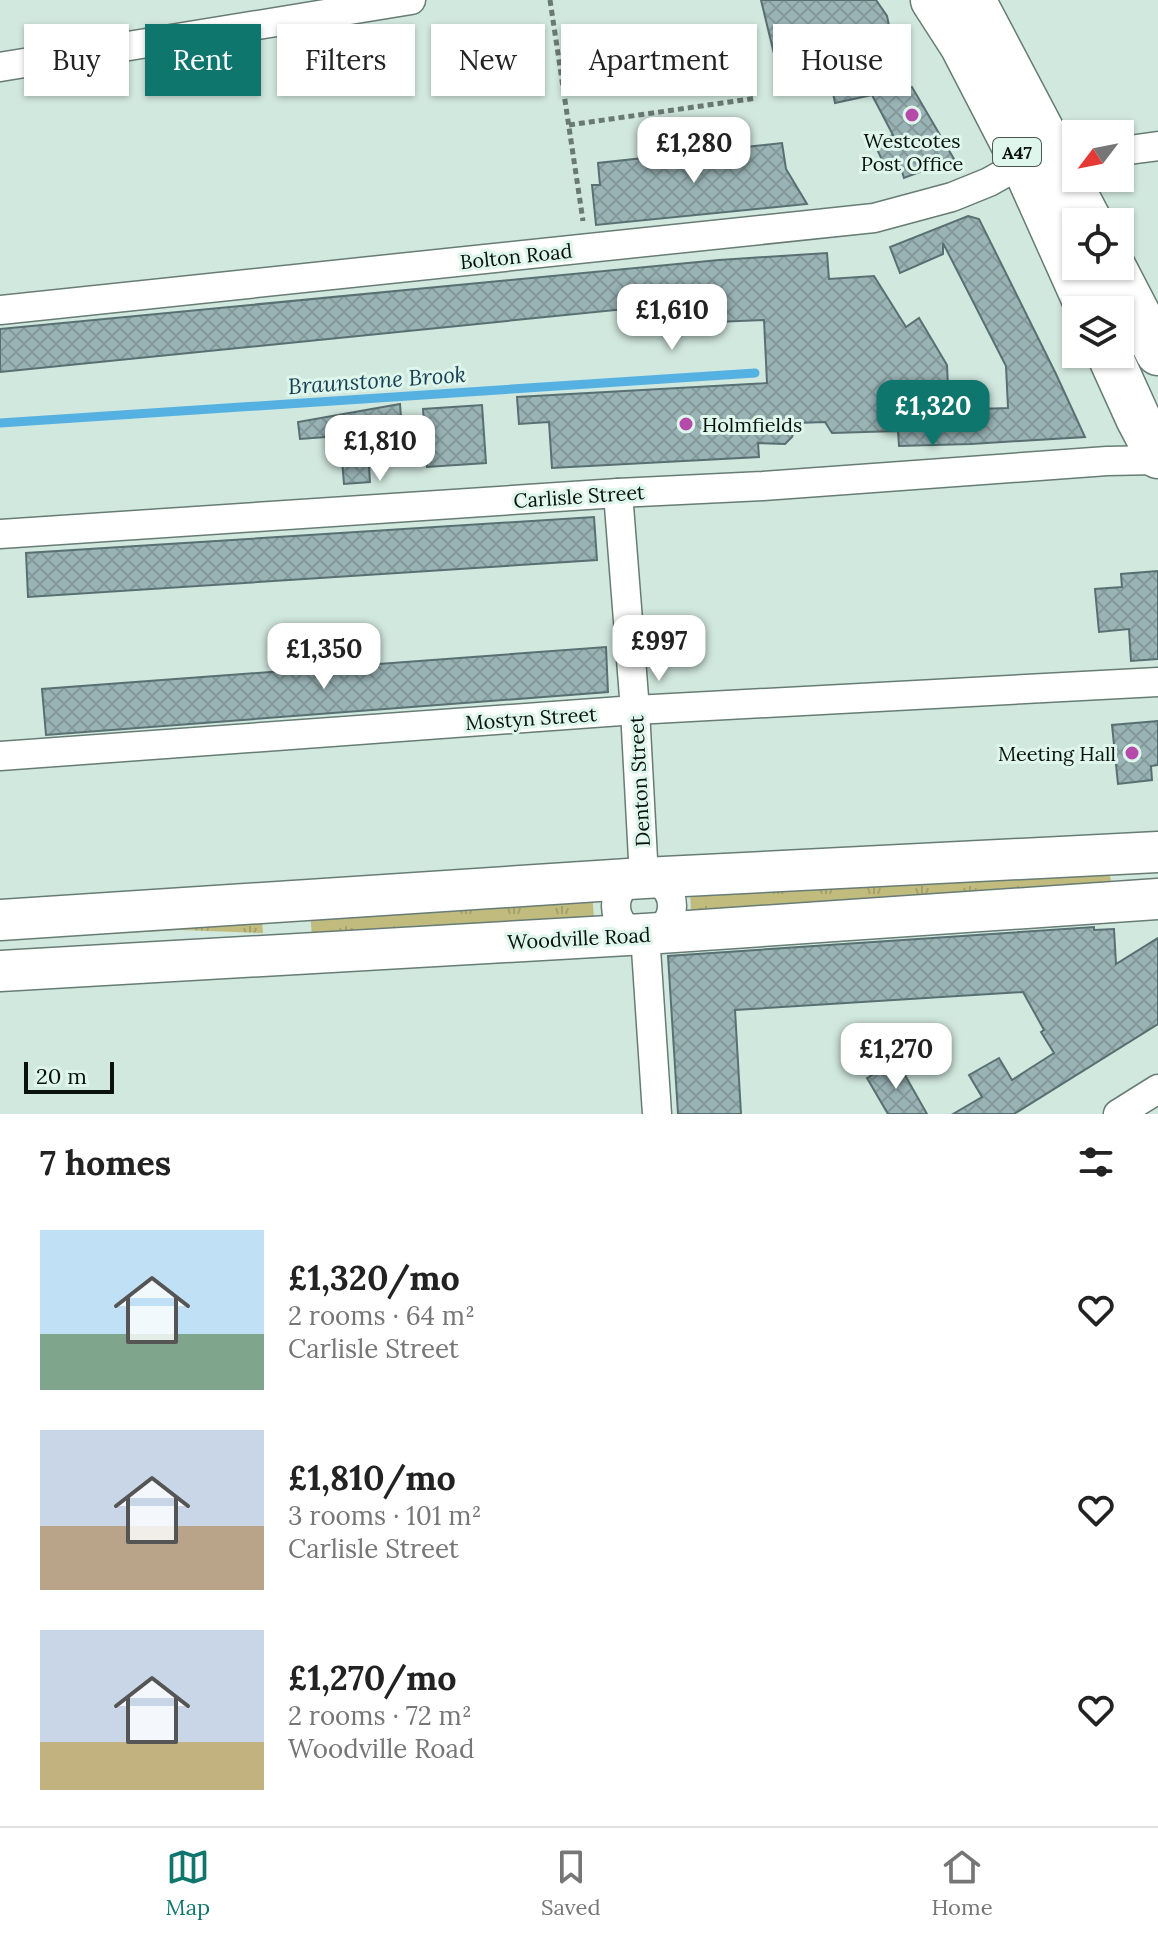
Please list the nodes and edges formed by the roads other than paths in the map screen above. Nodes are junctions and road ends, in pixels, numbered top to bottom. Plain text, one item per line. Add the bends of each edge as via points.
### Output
1 (411, 0) edge
2 (933, 0) edge
3 (973, 0) edge
4 (0, 67) edge
5 (1158, 146) edge
6 (1134, 149) edge
7 (1062, 159) edge
8 (1023, 163) junction
9 (1120, 280) edge
10 (1083, 296) edge
11 (0, 310) edge
12 (1158, 353) edge
13 (1115, 368) edge
14 (1158, 458) edge
15 (618, 493) junction
16 (0, 534) edge
17 (1158, 682) edge
18 (635, 710) junction
19 (0, 756) edge
20 (1158, 852) edge
21 (644, 878) junction
22 (1158, 899) edge
23 (290, 901) junction
24 (0, 920) edge
25 (645, 934) junction
26 (291, 954) junction
27 (0, 971) edge
28 (1158, 1089) edge
29 (657, 1114) edge
30 (1118, 1114) edge

1 - 4 street
2 - 8 main road, A47
3 - 7 main road, A47
5 - 6 street
8 - 10 main road, A47
8 - 11 street, Bolton Road via 952,197 874,218
9 - 12 main road
13 - 14 main road
14 - 15 street, Carlisle Street
15 - 16 street, Carlisle Street
15 - 18 street, Denton Street
17 - 18 street, Mostyn Street
18 - 19 street, Mostyn Street
18 - 21 street, Denton Street
20 - 21 street
21 - 23 street
21 - 25 street via 621,890 616,906 628,930
21 - 25 street via 663,884 672,901 669,920 655,933
22 - 25 street, Woodville Road
23 - 24 street
23 - 26 street
25 - 26 street, Woodville Road
25 - 29 street
26 - 27 street, Woodville Road
28 - 30 street

